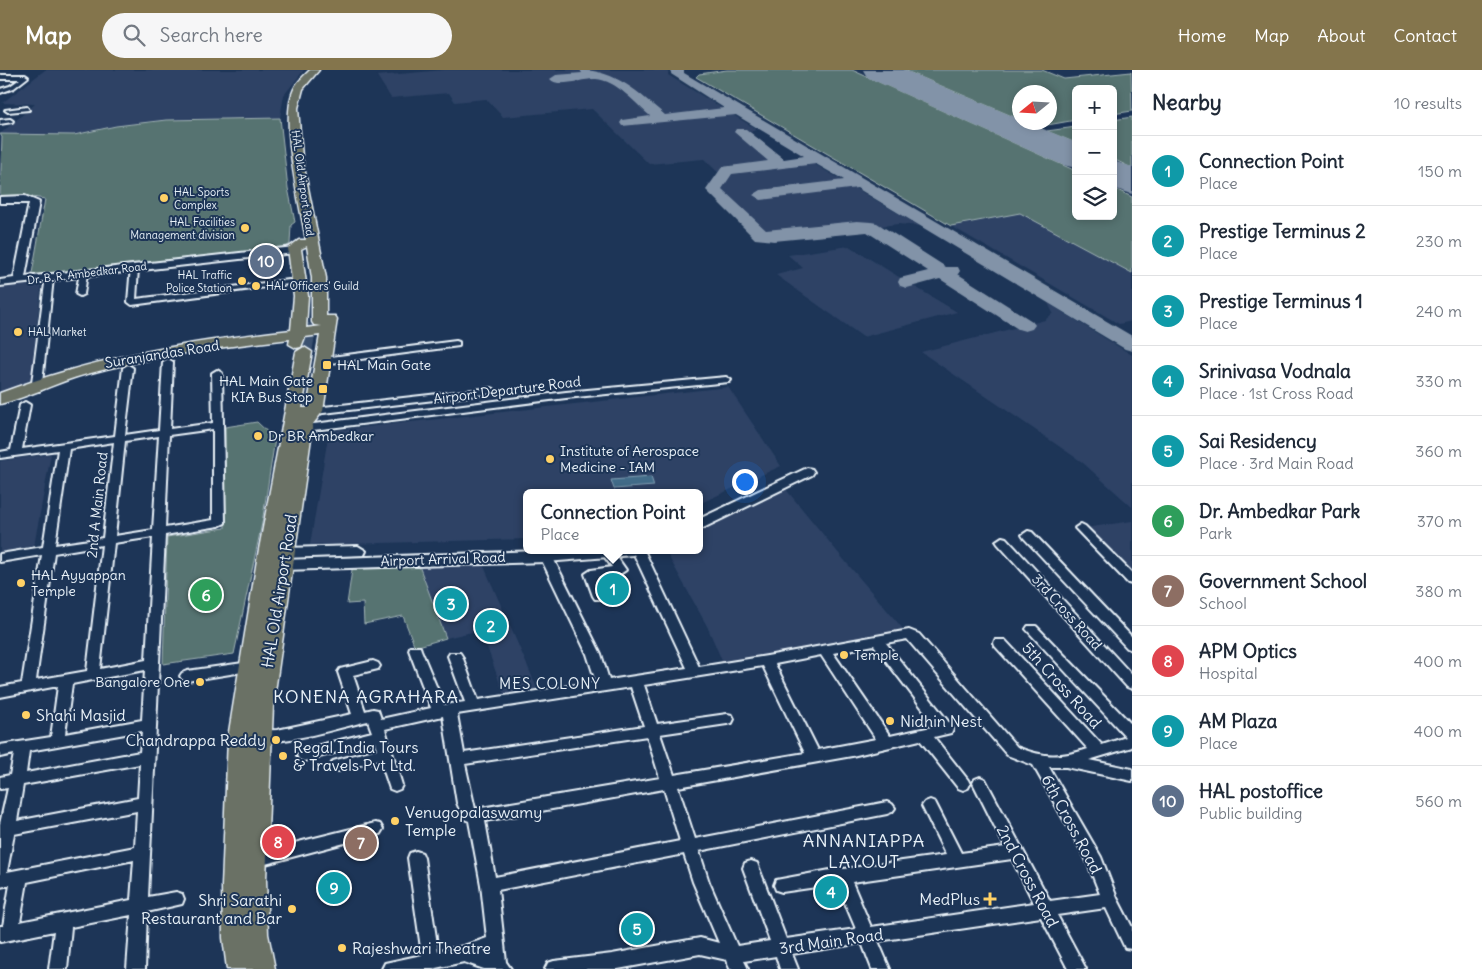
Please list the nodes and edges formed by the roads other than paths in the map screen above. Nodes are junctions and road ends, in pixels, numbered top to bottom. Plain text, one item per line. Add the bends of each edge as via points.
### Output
1 (308, 70) edge
2 (315, 70) edge
3 (0, 71) edge
4 (27, 74) edge
5 (0, 77) edge
6 (0, 83) edge
7 (17, 83) junction
8 (1, 92) edge
9 (27, 110) dead end
10 (17, 115) dead end
11 (0, 116) edge
12 (10, 122) dead end
13 (0, 200) edge
14 (303, 245) junction
15 (134, 268) junction
16 (83, 274) junction
17 (49, 278) junction
18 (19, 281) junction
19 (290, 282) dead end
20 (0, 283) edge
21 (80, 294) dead end
22 (313, 339) junction
23 (456, 344) dead end
24 (168, 362) dead end
25 (128, 368) dead end
26 (218, 373) dead end
27 (726, 380) dead end
28 (38, 385) junction
29 (491, 391) dead end
30 (0, 399) edge
31 (0, 405) edge
32 (25, 405) dead end
33 (304, 423) junction
34 (218, 425) junction
35 (164, 432) junction
36 (120, 439) junction
37 (64, 446) junction
38 (16, 453) junction
39 (0, 455) edge
40 (703, 513) edge
41 (703, 523) edge
42 (1081, 528) dead end
43 (159, 532) junction
44 (1028, 535) dead end
45 (108, 540) junction
46 (1002, 541) dead end
47 (523, 547) edge
48 (48, 550) junction
49 (523, 553) edge
50 (544, 554) edge
51 (608, 554) edge
52 (640, 554) edge
53 (0, 558) edge
54 (284, 559) junction
55 (1132, 580) edge
56 (599, 596) dead end
57 (1032, 629) dead end
58 (876, 639) junction
59 (1000, 643) dead end
60 (1132, 645) edge
61 (824, 649) junction
62 (415, 650) dead end
63 (455, 656) dead end
64 (767, 661) junction
65 (152, 664) junction
66 (373, 666) dead end
67 (250, 667) junction
68 (695, 672) junction
69 (94, 675) junction
70 (187, 676) dead end
71 (66, 681) junction
72 (636, 681) junction
73 (1132, 684) edge
74 (604, 686) junction
75 (28, 688) junction
76 (0, 692) edge
77 (473, 706) junction
78 (444, 710) junction
79 (360, 717) junction
80 (727, 719) dead end
81 (149, 724) junction
82 (378, 731) junction
83 (653, 731) junction
84 (923, 734) junction
85 (1132, 734) edge
86 (260, 735) junction
87 (57, 741) junction
88 (1132, 741) edge
89 (886, 742) junction
90 (23, 746) junction
91 (0, 751) edge
92 (1099, 751) junction
93 (385, 752) junction
94 (304, 755) dead end
95 (814, 756) junction
96 (147, 757) junction
97 (459, 759) junction
98 (1038, 761) junction
99 (1066, 761) junction
100 (338, 765) dead end
101 (1132, 775) edge
102 (17, 780) junction
103 (668, 782) junction
104 (0, 783) edge
105 (980, 783) dead end
106 (963, 784) dead end
107 (395, 785) dead end
108 (145, 803) junction
109 (930, 806) dead end
110 (887, 808) dead end
111 (476, 816) junction
112 (4, 829) edge
113 (375, 829) dead end
114 (689, 846) junction
115 (142, 852) junction
116 (1016, 852) junction
117 (416, 858) dead end
118 (956, 859) junction
119 (254, 860) junction
120 (751, 868) dead end
121 (0, 870) edge
122 (841, 875) junction
123 (20, 876) junction
124 (0, 880) edge
125 (489, 884) junction
126 (782, 885) dead end
127 (176, 899) dead end
128 (1110, 900) junction
129 (139, 906) junction
130 (1045, 908) junction
131 (63, 922) junction
132 (5, 933) edge
133 (245, 936) junction
134 (867, 936) junction
135 (496, 942) junction
136 (1131, 942) edge
137 (782, 948) junction
138 (464, 954) junction
139 (431, 961) junction
140 (736, 962) edge
141 (500, 967) edge
142 (132, 968) edge
143 (58, 969) edge
144 (242, 969) edge
145 (261, 969) edge
146 (391, 969) edge
147 (554, 969) edge
148 (790, 969) edge
149 (881, 969) edge
150 (1077, 969) edge

1 - 14 main road, HAL Old Airport Road via 292,88 287,108 290,157
2 - 14 main road, HAL Old Airport Road via 299,88 293,108
3 - 4 street
4 - 5 street
4 - 7 street
6 - 7 street
7 - 8 street
9 - 11 street via 8,110
10 - 11 street
11 - 12 street
13 - 18 street via 34,202
14 - 15 street, Dr. B. R. Ambedkar Road
14 - 22 main road via 301,324
14 - 22 main road via 317,246 325,263 330,294
15 - 16 street, Dr. B. R. Ambedkar Road
15 - 19 street via 132,302
16 - 17 street, Dr. B. R. Ambedkar Road
16 - 21 street
17 - 18 street, Dr. B. R. Ambedkar Road
17 - 28 street
18 - 20 street, Dr. B. R. Ambedkar Road
22 - 23 street
22 - 28 main road, Suranjandas Road via 116,364
22 - 33 main road
24 - 35 street
25 - 36 street, 2nd A Main Road
26 - 34 street
27 - 33 street, Airport Departure Road
28 - 30 main road, Suranjandas Road
28 - 31 main road, Suranjandas Road
29 - 33 street
32 - 38 street
33 - 54 main road, HAL Old Airport Road
33 - 67 main road, HAL Old Airport Road
34 - 35 street
34 - 43 street via 219,523
35 - 36 street
35 - 43 street
36 - 37 street
36 - 45 street, 2nd A Main Road
37 - 38 street
37 - 48 street
38 - 39 street
40 - 41 street via 778,477 797,471 807,472
42 - 55 street
43 - 45 street
43 - 65 street
44 - 60 street
45 - 48 street
45 - 69 street, 2nd A Main Road
46 - 73 street, 3rd Cross Road
47 - 54 street, Airport Arrival Road
48 - 53 street
48 - 75 street
49 - 54 street, Airport Arrival Road
50 - 74 street via 594,654
51 - 56 street via 620,570 591,574
52 - 68 street
54 - 86 main road, HAL Old Airport Road
57 - 85 street
58 - 61 street
58 - 84 street via 946,729
58 - 98 street via 909,634 914,637 1012,751
59 - 92 street, 5th Cross Road
61 - 64 street
61 - 89 street
62 - 78 street
63 - 77 street
64 - 68 street
64 - 95 street
65 - 69 street
65 - 81 street
66 - 79 street via 345,672
67 - 70 street
67 - 133 main road, HAL Old Airport Road via 240,738 235,886
68 - 72 street
69 - 71 street
71 - 75 street
71 - 87 street
72 - 74 street
72 - 83 street
74 - 77 street
75 - 76 street
77 - 78 street
78 - 82 street
78 - 97 street
79 - 82 street via 373,714
79 - 86 street via 277,735
80 - 83 street
81 - 87 street
81 - 96 street
82 - 93 street
82 - 94 street
83 - 97 street
83 - 103 street
84 - 89 street
84 - 106 street
86 - 119 main road, HAL Old Airport Road
87 - 90 street
88 - 92 street
89 - 95 street
90 - 91 street
90 - 102 street
92 - 99 street
93 - 100 street
93 - 107 street
95 - 103 street
96 - 102 street
96 - 108 street
97 - 111 street via 465,803 469,815
98 - 99 street
98 - 128 street, 6th Cross Road via 1094,857
99 - 101 street
102 - 104 street
102 - 112 street
103 - 111 street
103 - 114 street
105 - 116 street, 2nd Cross Road
108 - 112 street
108 - 115 street
109 - 118 street
110 - 114 street
111 - 125 street
112 - 121 street
113 - 119 street
114 - 125 street
114 - 140 street
115 - 123 street
115 - 129 street
116 - 118 street
116 - 130 street, 2nd Cross Road
117 - 139 street
118 - 122 street
119 - 133 main road, HAL Old Airport Road
120 - 137 street
122 - 126 street
122 - 134 street
123 - 124 street
123 - 132 street
125 - 135 street
127 - 129 street
128 - 130 street, 3rd Main Road
128 - 136 street, 6th Cross Road
129 - 131 street
129 - 142 street
130 - 134 street, 3rd Main Road
130 - 150 street, 2nd Cross Road
131 - 132 street
131 - 143 street
133 - 144 main road, HAL Old Airport Road
133 - 145 main road, HAL Old Airport Road
134 - 137 street, 3rd Main Road
134 - 149 street
135 - 138 street
135 - 141 street
137 - 140 street, 3rd Main Road
137 - 148 street
138 - 139 street
138 - 141 street
139 - 146 street
140 - 147 street, 3rd Main Road via 700,946

